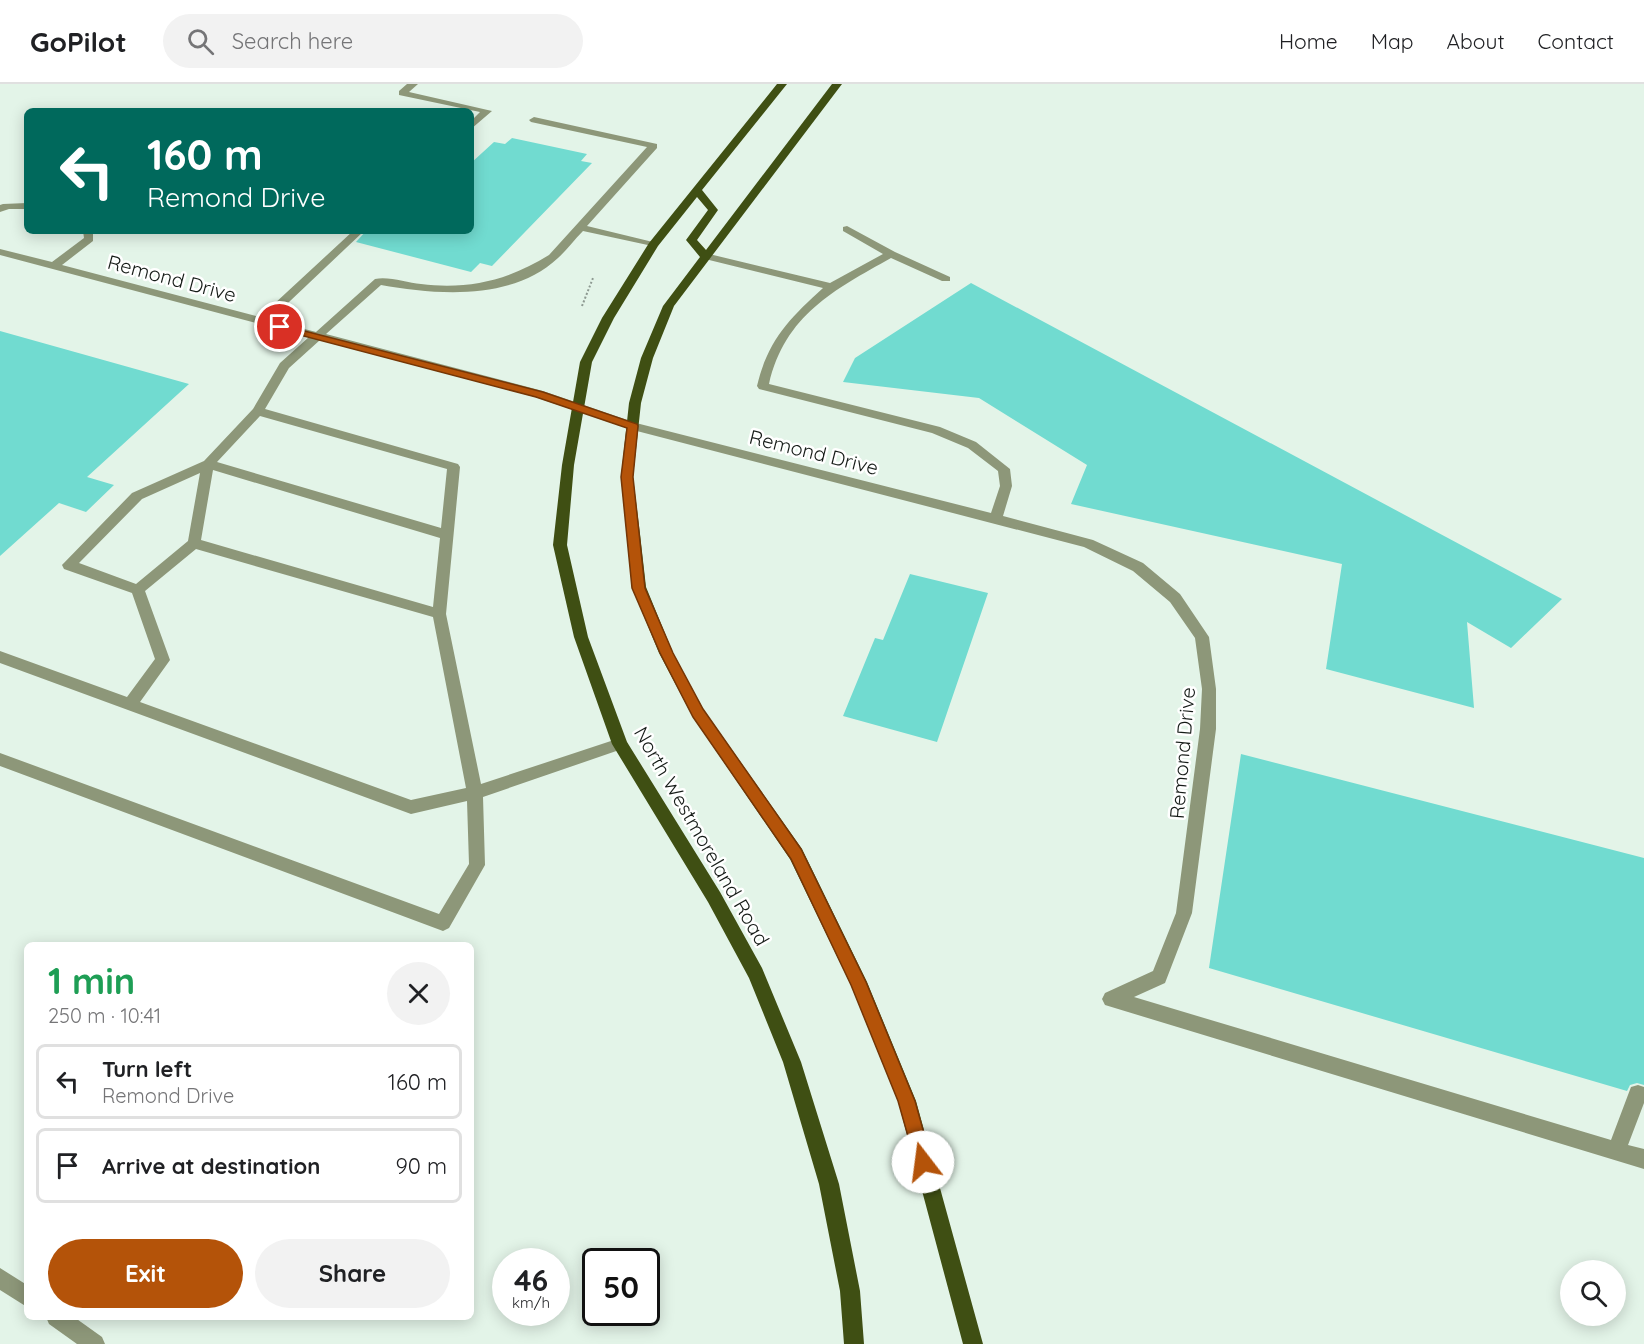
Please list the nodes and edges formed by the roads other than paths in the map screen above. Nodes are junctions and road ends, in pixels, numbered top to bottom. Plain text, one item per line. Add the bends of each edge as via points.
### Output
1 (413, 84) edge
2 (782, 84) edge
3 (837, 84) edge
4 (473, 108) edge
5 (474, 108) edge
6 (534, 120) dead end
7 (474, 123) edge
8 (697, 190) junction
9 (24, 206) edge
10 (0, 209) edge
11 (580, 227) junction
12 (847, 229) dead end
13 (88, 234) edge
14 (356, 234) edge
15 (653, 245) junction
16 (0, 252) edge
17 (891, 254) junction
18 (705, 256) junction
19 (54, 266) junction
20 (946, 279) dead end
21 (831, 287) junction
22 (261, 322) junction
23 (318, 337) junction
24 (579, 408) junction
25 (258, 411) junction
26 (633, 426) junction
27 (208, 464) junction
28 (996, 517) junction
29 (447, 535) junction
30 (194, 543) junction
31 (138, 590) junction
32 (439, 614) junction
33 (0, 657) edge
34 (130, 704) junction
35 (620, 744) junction
36 (0, 759) edge
37 (475, 793) junction
38 (1638, 1094) dead end
39 (1616, 1151) junction
40 (1644, 1159) edge
41 (0, 1278) edge
42 (24, 1295) edge
43 (60, 1320) edge
44 (95, 1344) edge
45 (854, 1344) edge
46 (973, 1344) edge

1 - 4 street via 402,93
2 - 8 main road, North Westmoreland Road
3 - 18 main road
5 - 7 street via 487,111
6 - 11 street via 654,146
8 - 15 main road, North Westmoreland Road
8 - 18 main road via 713,210 691,240
9 - 10 street
11 - 15 street
11 - 23 street via 533,272 505,283 455,290 411,288 379,281
12 - 17 street
13 - 19 street via 89,238
14 - 22 street
15 - 24 main road, North Westmoreland Road via 608,318 586,363
16 - 19 street, Remond Drive
17 - 20 street
17 - 21 street
18 - 21 street
18 - 26 main road via 669,306 651,348 635,403
19 - 22 street, Remond Drive
21 - 28 street via 781,337 768,361 763,386 936,430 972,445 1004,469 1006,486
22 - 23 street, Remond Drive
23 - 24 street, Remond Drive via 539,394
23 - 25 street via 285,366
24 - 26 street, Remond Drive
24 - 35 main road, North Westmoreland Road via 568,465 560,545 581,637
25 - 27 street
25 - 29 street via 454,466
26 - 28 street, Remond Drive
26 - 46 main road via 627,477 639,588 666,653 698,713 796,854 858,982 907,1101
27 - 29 street
27 - 30 street
27 - 31 street via 137,496 69,565
28 - 39 street, Remond Drive via 1088,543 1138,567 1176,598 1202,637 1209,689 1208,729 1184,913 1159,977 1111,999
29 - 32 street
30 - 31 street
30 - 32 street
31 - 34 street via 163,660
32 - 37 street
33 - 34 street
34 - 37 street via 411,807
35 - 37 street
35 - 45 main road, North Westmoreland Road via 746,954 792,1062 829,1184 850,1291
36 - 37 street via 443,923 477,865
38 - 39 street
39 - 40 street
41 - 42 street
43 - 44 street

